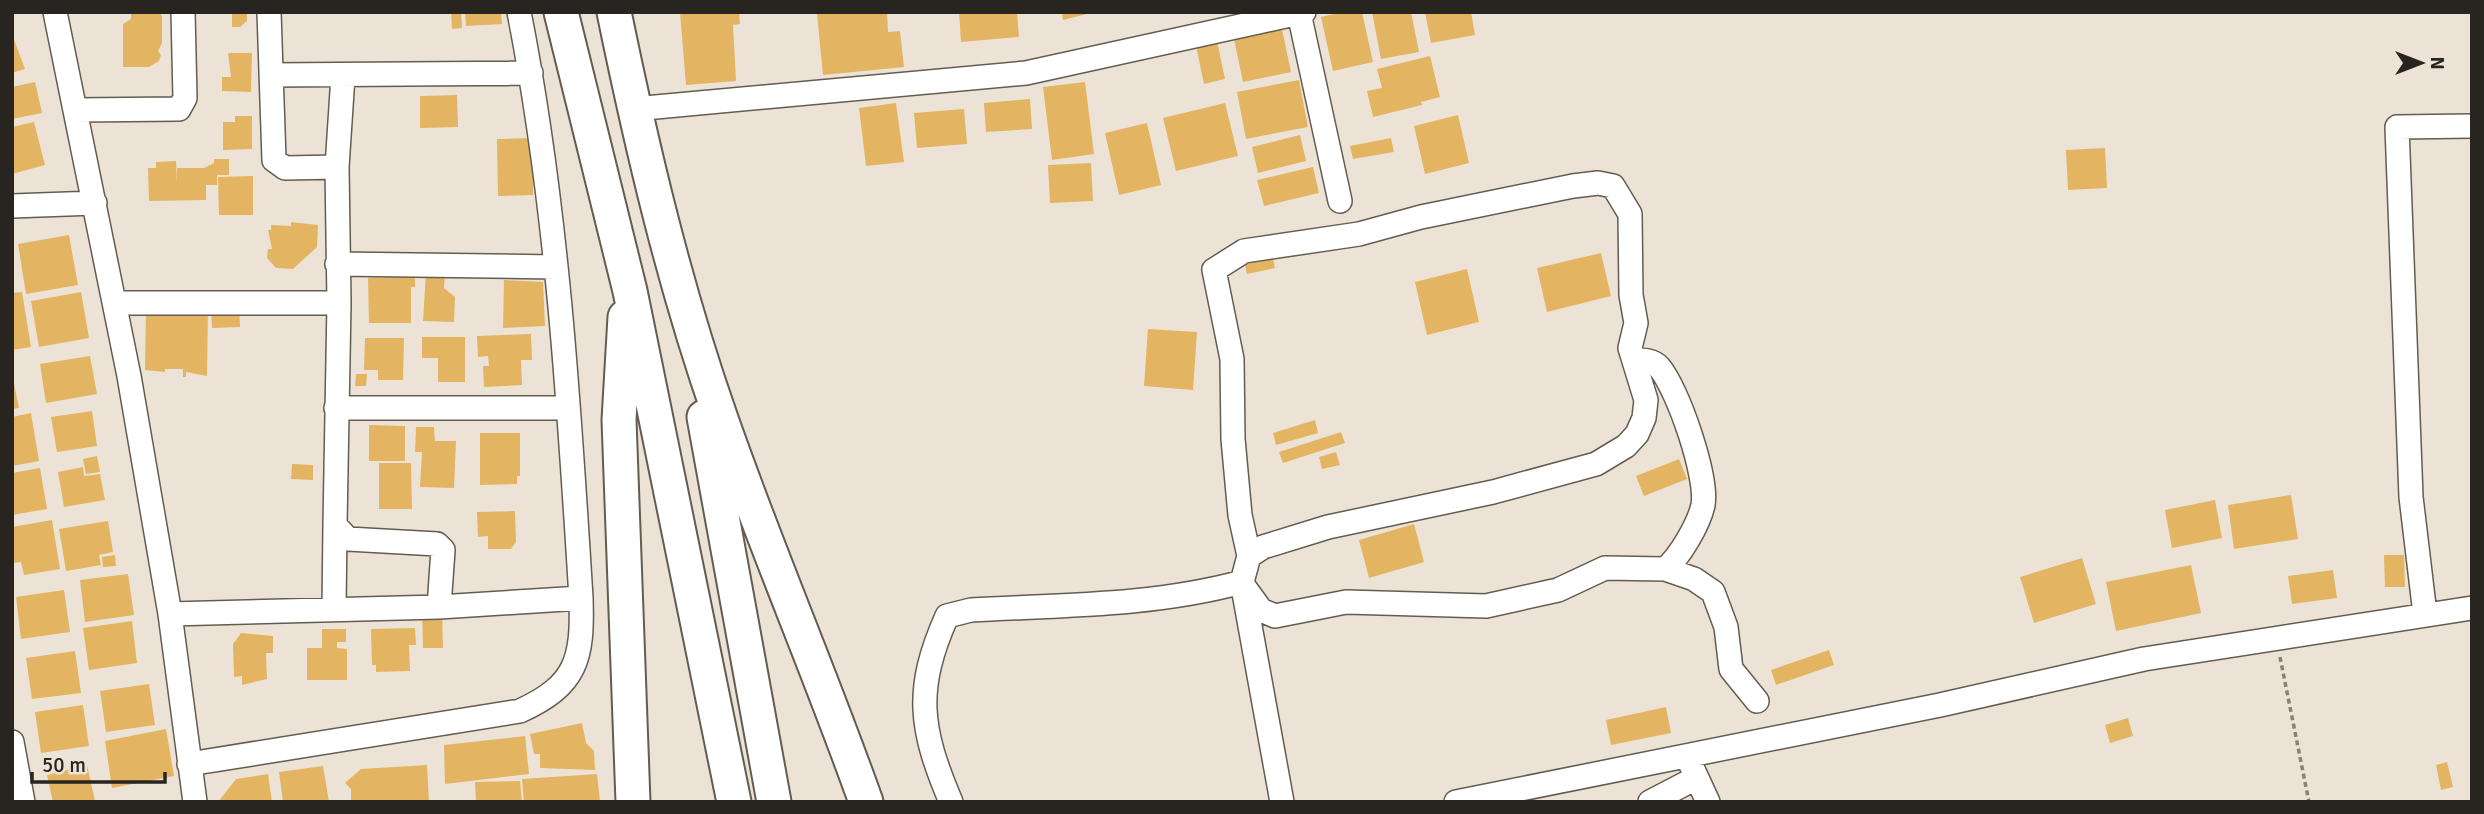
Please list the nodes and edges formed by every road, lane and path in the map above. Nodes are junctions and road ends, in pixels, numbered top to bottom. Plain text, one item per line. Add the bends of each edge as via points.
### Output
1 (55, 12) edge
2 (184, 12) edge
3 (269, 12) edge
4 (519, 12) edge
5 (561, 12) edge
6 (614, 12) edge
7 (1301, 13) edge
8 (531, 73) junction
9 (271, 75) junction
10 (343, 76) junction
11 (634, 109) junction
12 (76, 110) junction
13 (2472, 126) edge
14 (337, 167) junction
15 (1340, 201) dead end
16 (95, 203) junction
17 (12, 206) edge
18 (337, 264) junction
19 (556, 267) junction
20 (630, 290) junction
21 (683, 300) junction
22 (116, 303) junction
23 (339, 303) junction
24 (1634, 360) junction
25 (337, 408) junction
26 (567, 408) junction
27 (335, 525) junction
28 (1249, 556) junction
29 (1665, 569) junction
30 (1242, 582) junction
31 (581, 598) junction
32 (439, 607) junction
33 (2472, 608) edge
34 (334, 609) junction
35 (170, 614) junction
36 (2426, 614) junction
37 (2276, 637) junction
38 (1757, 701) dead end
39 (12, 742) edge
40 (1688, 756) junction
41 (190, 764) junction
42 (1696, 778) junction
43 (23, 802) edge
44 (195, 802) edge
45 (633, 802) edge
46 (734, 802) edge
47 (774, 802) edge
48 (866, 802) edge
49 (951, 802) edge
50 (1282, 802) edge
51 (1456, 802) edge
52 (1650, 802) edge
53 (1708, 802) edge
54 (2309, 802) edge

1 - 12 street
2 - 12 street via 185,98 178,109
3 - 9 street
4 - 8 street
5 - 20 highway
6 - 11 highway
7 - 11 street via 1026,73
7 - 15 street
8 - 10 street
8 - 19 street
9 - 10 street
9 - 14 street via 274,160 285,168
10 - 14 street
11 - 21 highway
12 - 16 street
13 - 36 street via 2397,127 2411,497
14 - 18 street
16 - 17 street
16 - 22 street
18 - 19 street
18 - 23 street
19 - 26 street
20 - 45 highway via 622,332 619,420
20 - 46 highway
21 - 47 highway
21 - 48 highway via 720,416
22 - 23 street
22 - 35 street
23 - 25 street
24 - 28 street via 1646,400 1644,418 1626,446 1596,464 1493,492 1328,527 1263,547
24 - 28 street via 1630,348 1636,323 1630,214 1614,186 1573,186 1421,216 1359,234 1244,251 1214,270 1232,359 1233,439
24 - 29 street via 1658,366 1672,390 1702,480 1703,505 1676,560
25 - 26 street
25 - 27 street
26 - 31 street
27 - 32 street via 348,539 437,544 443,550
27 - 34 street
28 - 30 street
29 - 30 street via 1605,568 1558,590 1486,606 1346,602 1275,616 1261,610
29 - 38 street via 1694,579 1713,592 1726,627 1731,669
30 - 49 street via 1159,599 971,610 947,616 928,671 924,724
30 - 50 street
31 - 32 street
31 - 41 street via 582,627 575,667 546,699 520,711
32 - 34 street
33 - 36 street
34 - 35 street
35 - 41 street
36 - 37 street
37 - 40 street via 2144,659
37 - 54 path
39 - 43 street
40 - 42 street
40 - 51 street
41 - 44 street
42 - 52 street
42 - 53 street

